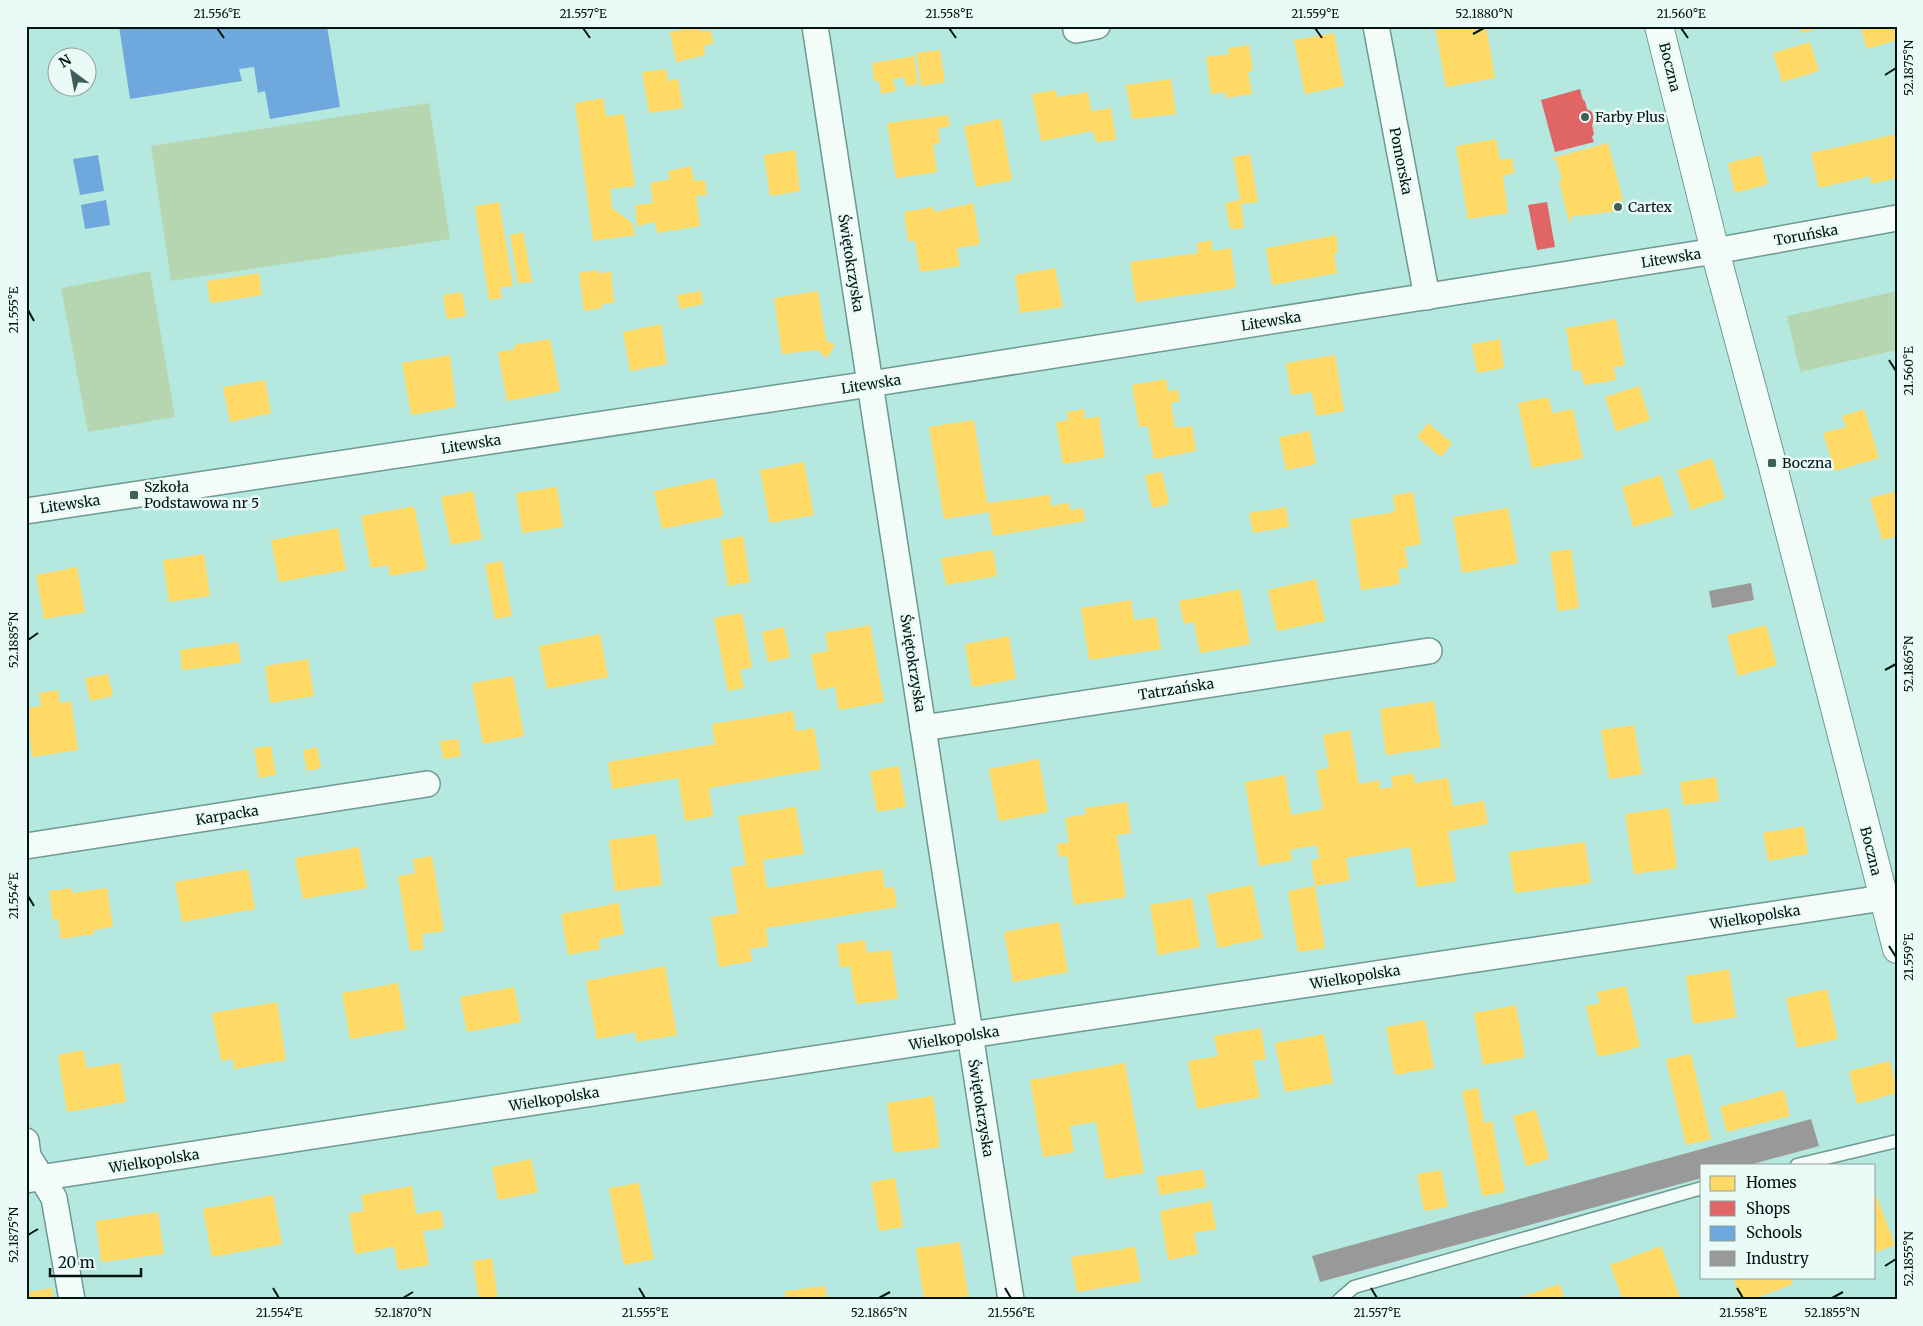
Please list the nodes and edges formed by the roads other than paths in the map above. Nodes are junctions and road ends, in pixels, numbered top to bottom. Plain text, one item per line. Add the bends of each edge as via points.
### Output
1 (815, 26) edge
2 (1376, 26) edge
3 (1660, 26) edge
4 (1897, 218) edge
5 (1715, 251) junction
6 (1427, 297) junction
7 (870, 384) junction
8 (26, 511) edge
9 (1429, 651) dead end
10 (923, 728) junction
11 (427, 784) dead end
12 (26, 846) edge
13 (1883, 898) junction
14 (1897, 949) edge
15 (969, 1035) junction
16 (26, 1140) edge
17 (1897, 1140) edge
18 (1801, 1164) edge
19 (34, 1179) edge
20 (1700, 1188) edge
21 (72, 1300) edge
22 (1010, 1300) edge
23 (1339, 1300) edge

1 - 7 street, Świętokrzyska
2 - 6 street, Pomorska
3 - 5 street, Boczna
4 - 5 street, Toruńska
5 - 6 street, Litewska
5 - 13 street, Boczna
6 - 7 street, Litewska
7 - 8 street, Litewska
7 - 10 street, Świętokrzyska
9 - 10 street, Tatrzańska
10 - 15 street, Świętokrzyska
11 - 12 street, Karpacka
13 - 14 street, Boczna
13 - 15 street, Wielkopolska
15 - 19 street, Wielkopolska
15 - 22 street, Świętokrzyska
16 - 19 street
17 - 18 lane
19 - 21 street via 54,1198
20 - 23 lane via 1354,1287

